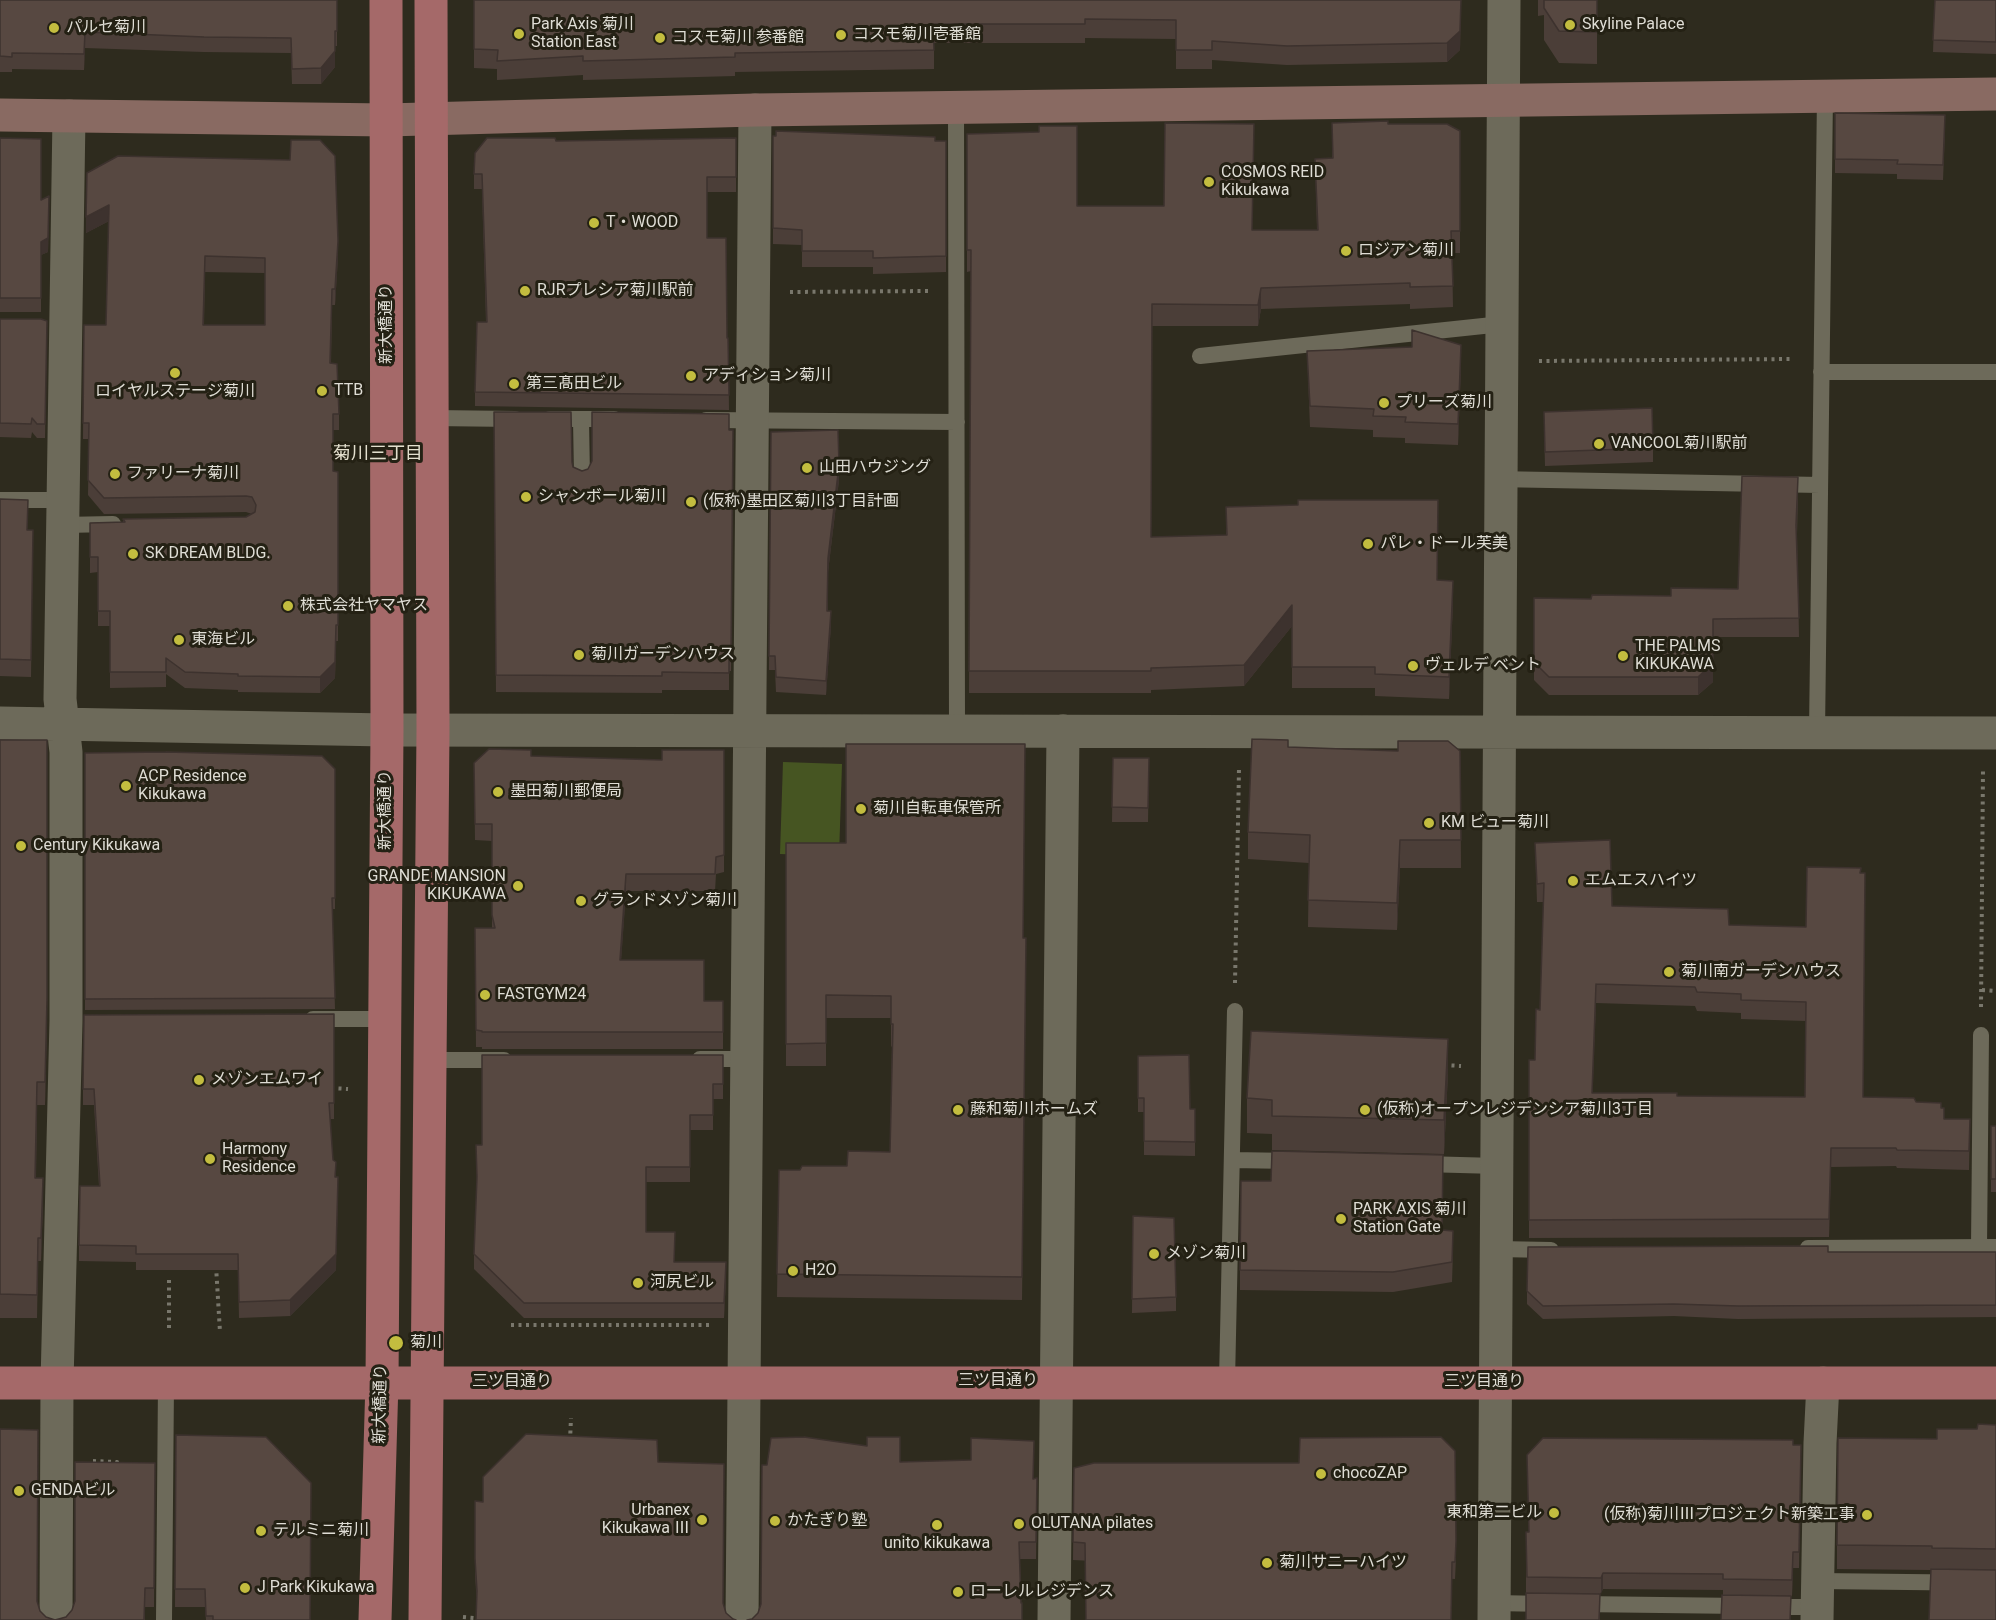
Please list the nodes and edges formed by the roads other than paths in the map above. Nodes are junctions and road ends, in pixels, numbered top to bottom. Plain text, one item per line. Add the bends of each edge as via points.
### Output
1 (386, 0) edge
2 (431, 0) edge
3 (1504, 0) edge
4 (1996, 94) edge
5 (1825, 96) junction
6 (1504, 100) junction
7 (957, 107) junction
8 (755, 110) junction
9 (0, 115) edge
10 (69, 116) junction
11 (432, 118) junction
12 (387, 120) junction
13 (1502, 324) junction
14 (1200, 356) dead end
15 (1821, 366) junction
16 (1996, 372) edge
17 (432, 418) junction
18 (581, 419) junction
19 (627, 419) edge
20 (684, 420) edge
21 (753, 420) junction
22 (957, 422) junction
23 (582, 478) edge
24 (1498, 478) junction
25 (1820, 485) junction
26 (0, 500) edge
27 (63, 513) junction
28 (132, 524) edge
29 (0, 723) edge
30 (63, 724) junction
31 (433, 729) junction
32 (387, 730) junction
33 (750, 730) junction
34 (957, 731) junction
35 (1063, 731) junction
36 (1499, 732) junction
37 (1817, 732) junction
38 (1990, 733) edge
39 (1234, 1011) road end
40 (293, 1019) edge
41 (385, 1019) junction
42 (1981, 1035) road end
43 (678, 1059) edge
44 (748, 1059) junction
45 (429, 1060) junction
46 (517, 1060) edge
47 (1232, 1160) junction
48 (1313, 1162) edge
49 (1405, 1164) edge
50 (1497, 1166) junction
51 (1979, 1247) junction
52 (1996, 1247) edge
53 (1790, 1248) edge
54 (1497, 1249) junction
55 (1566, 1250) edge
56 (427, 1381) junction
57 (745, 1381) junction
58 (1227, 1381) junction
59 (382, 1382) junction
60 (1056, 1382) junction
61 (1495, 1382) junction
62 (0, 1383) edge
63 (57, 1383) junction
64 (165, 1383) junction
65 (1823, 1383) junction
66 (1996, 1383) edge
67 (1996, 1583) edge
68 (1818, 1603) edge
69 (1494, 1612) edge
70 (57, 1620) edge
71 (164, 1620) edge
72 (375, 1620) edge
73 (425, 1620) edge
74 (742, 1620) edge
75 (1054, 1620) edge

1 - 12 main road, 新大橋通り
2 - 11 main road
3 - 6 street
4 - 5 street
5 - 6 street
5 - 15 lane
6 - 7 street
6 - 13 street
7 - 8 street
7 - 22 lane
8 - 11 street
8 - 21 street
9 - 10 street
10 - 12 street
10 - 27 street via 61,322
11 - 12 street
11 - 17 main road
12 - 32 main road, 新大橋通り
13 - 14 lane
13 - 24 street
15 - 16 lane
15 - 25 lane
17 - 18 lane
17 - 31 main road
18 - 19 lane
18 - 23 lane
20 - 21 lane
21 - 22 lane
21 - 33 street
22 - 34 lane
24 - 25 lane
24 - 36 street
25 - 37 lane
26 - 27 lane
27 - 28 lane
27 - 30 street
29 - 30 street
30 - 32 street
30 - 63 street via 72,1021
31 - 32 street
31 - 33 street
31 - 45 main road
32 - 41 main road, 新大橋通り
33 - 34 street
33 - 44 street
34 - 35 street
35 - 36 street
35 - 60 street
36 - 37 street
36 - 50 street
37 - 38 street
39 - 47 lane
40 - 41 lane
41 - 59 main road, 新大橋通り
42 - 51 lane
43 - 44 lane
44 - 57 street
45 - 46 lane
45 - 56 main road
47 - 48 lane
47 - 58 lane
49 - 50 lane
50 - 54 street
51 - 52 lane
51 - 53 lane
54 - 55 lane
54 - 61 street
56 - 57 main road, 三ツ目通り
56 - 59 main road, 三ツ目通り
56 - 73 main road
57 - 60 main road, 三ツ目通り
57 - 74 street
58 - 60 main road, 三ツ目通り
58 - 61 main road, 三ツ目通り
59 - 64 main road, 三ツ目通り
59 - 72 main road, 新大橋通り
60 - 75 street
61 - 65 main road, 三ツ目通り
61 - 69 street
62 - 63 main road, 三ツ目通り
63 - 64 main road, 三ツ目通り
63 - 70 street
64 - 71 lane
65 - 66 main road, 三ツ目通り
65 - 68 street
67 - 68 lane
68 - 69 lane

